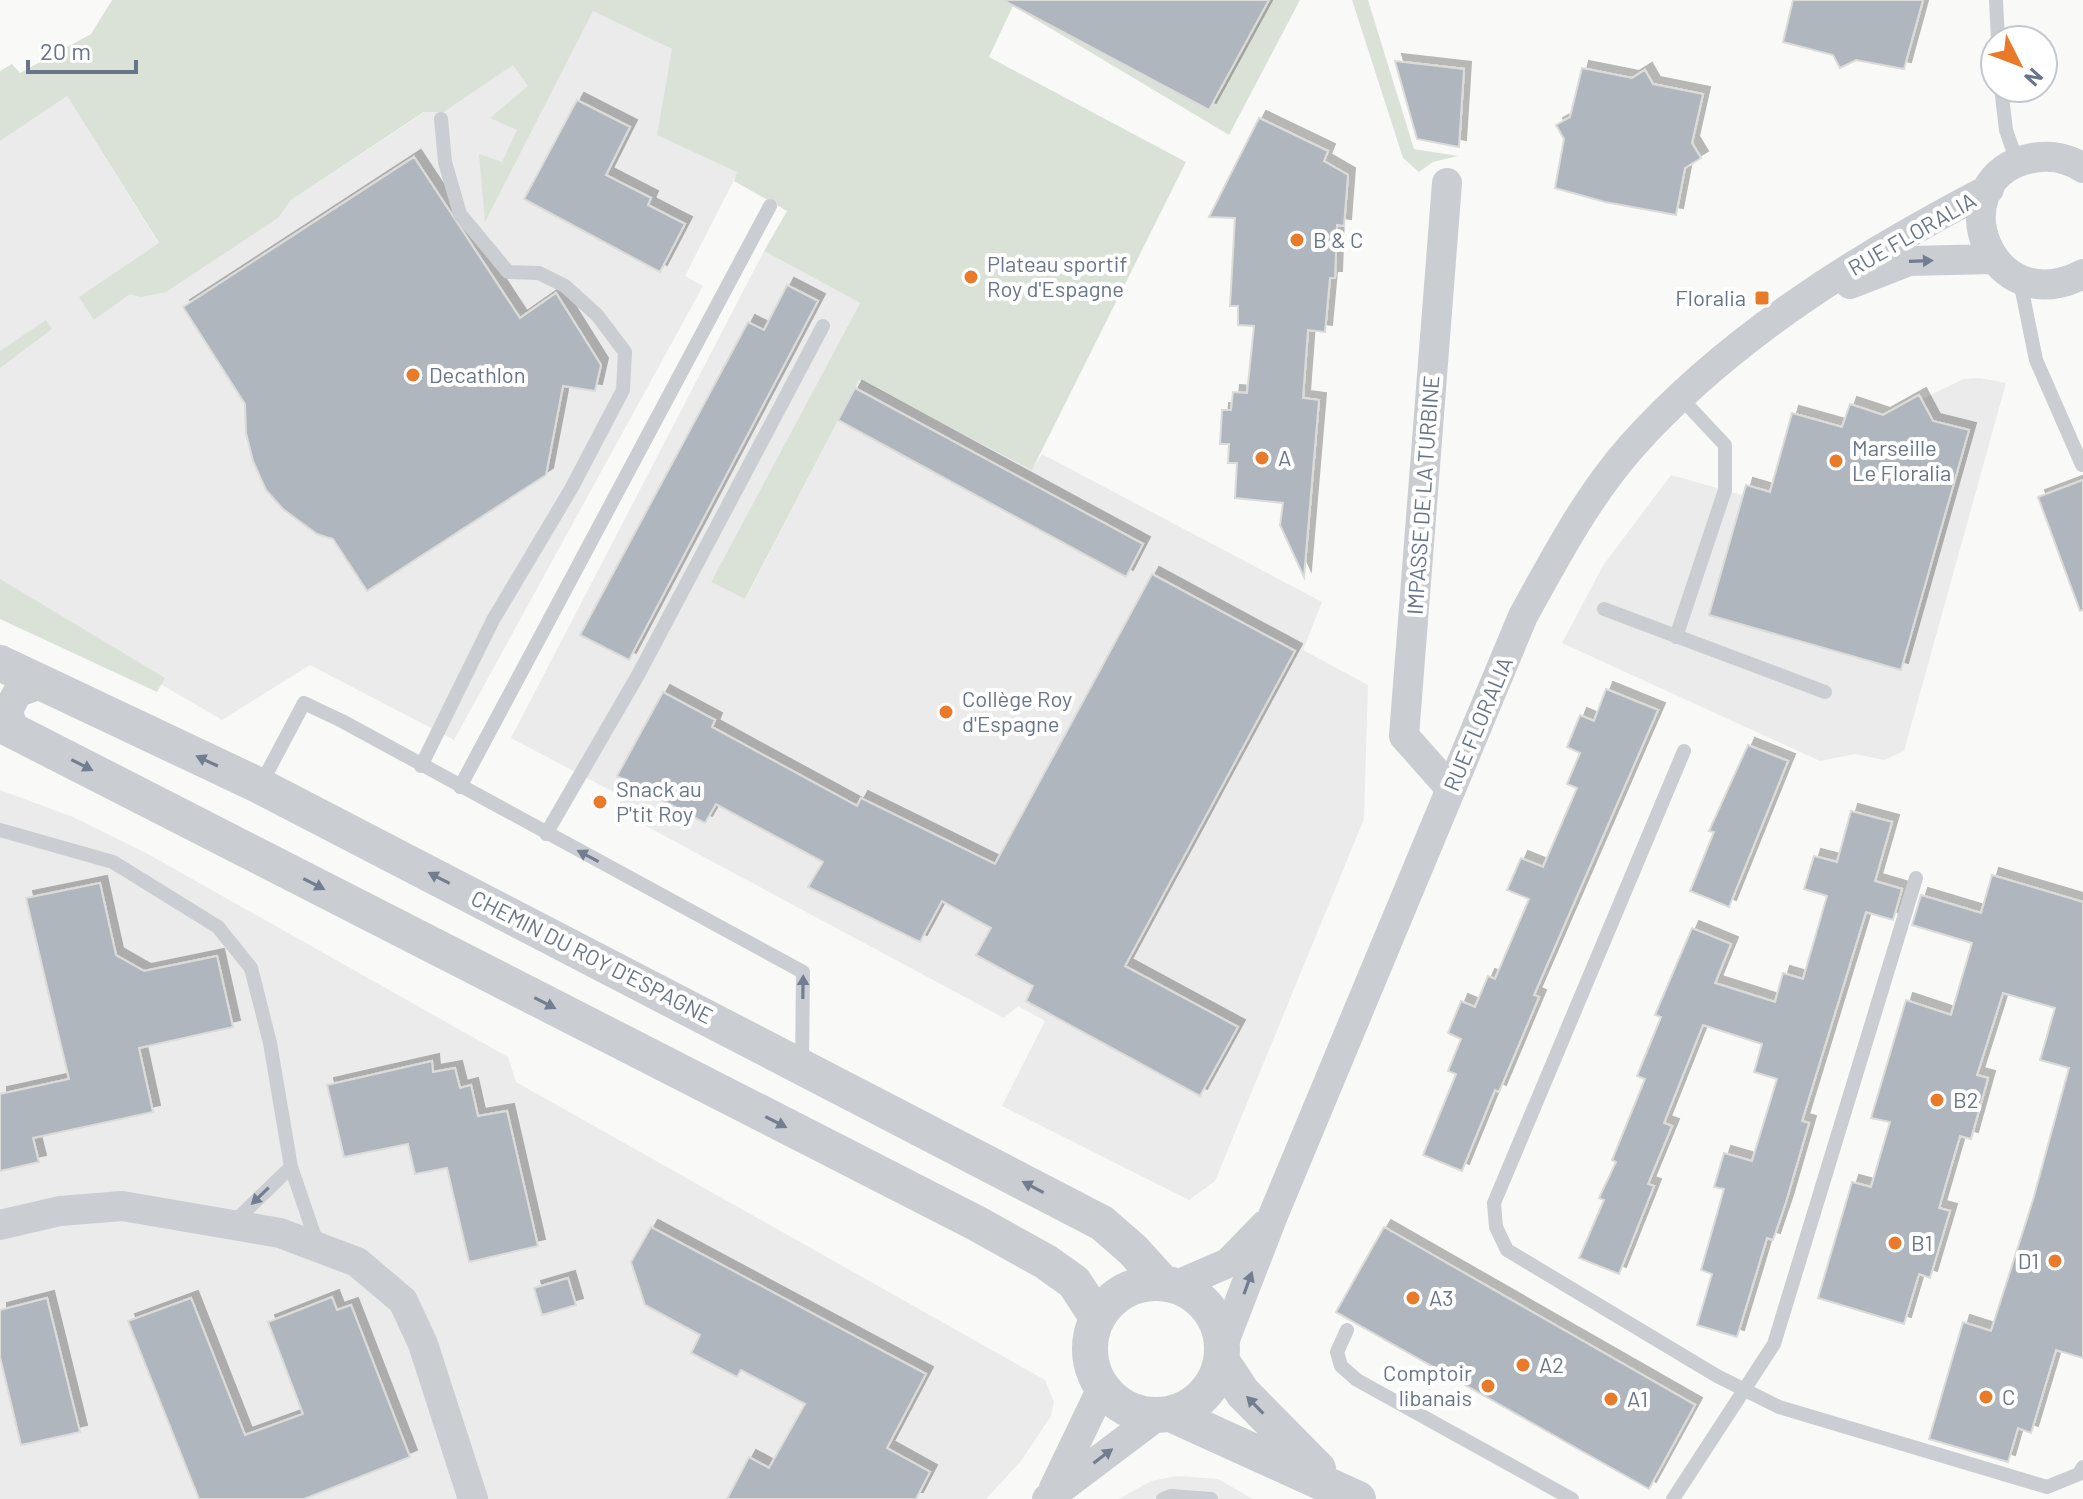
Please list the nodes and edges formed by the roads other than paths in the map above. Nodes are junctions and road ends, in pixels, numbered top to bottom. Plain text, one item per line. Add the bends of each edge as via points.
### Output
1 (1996, 0) edge
2 (1997, 24) edge
3 (2003, 104) edge
4 (441, 119) dead end
5 (2017, 162) junction
6 (2083, 168) edge
7 (1447, 183) dead end
8 (1989, 189) junction
9 (770, 206) dead end
10 (1993, 259) junction
11 (2083, 274) edge
12 (2020, 281) junction
13 (1796, 306) junction
14 (823, 326) dead end
15 (1680, 397) junction
16 (2082, 465) edge
17 (1604, 609) dead end
18 (1676, 637) junction
19 (0, 663) edge
20 (41, 684) junction
21 (1825, 692) dead end
22 (6, 727) edge
23 (1684, 751) dead end
24 (421, 766) junction
25 (260, 786) junction
26 (460, 787) junction
27 (1451, 789) junction
28 (0, 830) edge
29 (546, 834) junction
30 (1916, 878) dead end
31 (802, 1065) junction
32 (291, 1167) junction
33 (1272, 1218) junction
34 (0, 1225) edge
35 (230, 1226) junction
36 (319, 1247) junction
37 (1170, 1284) junction
38 (1097, 1317) junction
39 (1347, 1330) dead end
40 (1222, 1353) junction
41 (1102, 1388) junction
42 (1744, 1390) junction
43 (1164, 1415) junction
44 (2083, 1467) edge
45 (1345, 1492) edge
46 (1048, 1498) edge
47 (473, 1499) edge
48 (1163, 1499) edge
49 (1211, 1499) edge
50 (1572, 1499) edge
51 (1673, 1499) edge

1 - 2 lane
3 - 5 lane
4 - 24 lane via 445,162 460,214 508,272 539,273 565,286 597,315 625,352 623,390 493,620
5 - 6 street via 2060,157
5 - 8 street, RUE FLORALIA
7 - 27 street, IMPASSE DE LA TURBINE via 1404,736
8 - 10 street via 1981,212 1982,237
8 - 13 street, RUE FLORALIA via 1899,236
9 - 26 lane
10 - 12 street
13 -> 10 street, RUE FLORALIA via 1909,261
11 - 12 street via 2063,284
12 - 16 lane via 2036,360
13 - 15 street, RUE FLORALIA
14 - 29 lane via 638,675
15 - 18 lane via 1725,445 1725,490
15 - 27 street, RUE FLORALIA via 1629,449 1572,527 1523,616
17 - 18 lane
18 - 21 lane
19 - 20 street, CHEMIN DU ROY D'ESPAGNE
20 - 22 street via 18,692
25 -> 20 street, CHEMIN DU ROY D'ESPAGNE
22 -> 38 street via 976,1223 1074,1282
23 - 42 lane via 1494,1203 1496,1227 1507,1250
24 - 25 lane via 304,703
24 - 26 lane
31 -> 25 street, CHEMIN DU ROY D'ESPAGNE
26 - 29 lane
27 - 33 street, RUE FLORALIA
28 - 32 lane via 113,862 218,927 251,968
31 -> 29 lane via 803,972
30 - 42 lane via 1774,1344
37 -> 31 street, CHEMIN DU ROY D'ESPAGNE via 1102,1223
32 -> 35 lane
32 - 36 lane
33 - 37 street, RUE FLORALIA via 1228,1263
40 -> 33 street, RUE FLORALIA
34 - 35 street via 60,1211 122,1206
35 - 36 street via 280,1233
36 - 47 street via 357,1262 403,1301 423,1344
37 - 38 street via 1142,1283 1124,1290
37 - 40 street via 1195,1295 1210,1310 1219,1327
38 - 41 street via 1089,1353
39 - 50 lane via 1337,1352 1341,1366 1357,1380
40 - 43 street via 1204,1394 1189,1407
45 -> 40 street via 1243,1393
41 - 43 street via 1136,1413
41 - 46 street
42 - 44 lane via 1779,1407 2047,1487 2079,1474
42 - 51 lane
43 - 45 street
46 -> 43 street
48 - 49 lane

